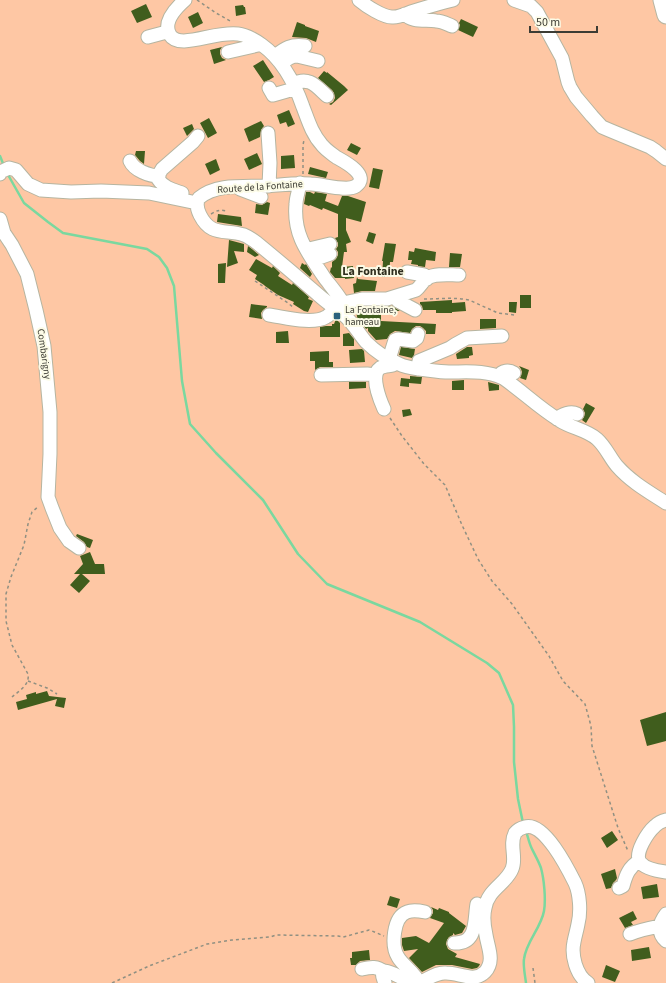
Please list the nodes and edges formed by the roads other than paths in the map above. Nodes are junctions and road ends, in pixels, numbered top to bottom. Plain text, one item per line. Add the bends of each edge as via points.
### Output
1 (185, 0) edge
2 (359, 0) edge
3 (453, 0) edge
4 (514, 0) edge
5 (662, 0) edge
6 (405, 14) junction
7 (666, 15) edge
8 (452, 26) dead end
9 (168, 31) junction
10 (148, 37) dead end
11 (259, 43) junction
12 (305, 46) dead end
13 (228, 52) dead end
14 (278, 60) junction
15 (318, 61) dead end
16 (294, 86) junction
17 (269, 88) dead end
18 (327, 96) dead end
19 (268, 134) dead end
20 (198, 136) dead end
21 (666, 159) edge
22 (130, 161) dead end
23 (3, 171) edge
24 (159, 176) junction
25 (301, 183) junction
26 (239, 186) junction
27 (269, 186) junction
28 (261, 197) dead end
29 (198, 201) junction
30 (0, 219) edge
31 (330, 249) dead end
32 (310, 255) junction
33 (407, 272) dead end
34 (459, 275) dead end
35 (427, 279) junction
36 (396, 299) dead end
37 (417, 304) road end
38 (339, 308) junction
39 (268, 315) dead end
40 (418, 334) dead end
41 (502, 336) dead end
42 (392, 360) junction
43 (418, 369) junction
44 (514, 374) dead end
45 (321, 375) dead end
46 (376, 375) junction
47 (499, 376) junction
48 (384, 409) road end
49 (577, 414) dead end
50 (557, 419) junction
51 (666, 503) edge
52 (79, 548) dead end
53 (666, 820) edge
54 (639, 859) junction
55 (666, 872) edge
56 (619, 888) dead end
57 (493, 891) junction
58 (425, 912) dead end
59 (666, 914) edge
60 (663, 932) edge
61 (630, 934) dead end
62 (454, 943) dead end
63 (362, 969) dead end
64 (384, 978) edge
65 (414, 983) edge
66 (419, 983) edge
67 (588, 983) edge

1 - 9 street via 170,18
2 - 6 street via 390,17
3 - 6 street
4 - 21 street via 531,6 537,12 562,58 570,87 592,116 602,126 650,147
5 - 7 main road
6 - 8 street via 412,19 441,22
9 - 10 street
9 - 11 street, Route de la Fontaine via 172,38 180,41 241,34
11 - 13 street
11 - 14 street, Route de la Fontaine
12 - 14 street via 294,45 286,48
14 - 15 street via 297,56
14 - 16 street, Route de la Fontaine
16 - 17 street via 273,95
16 - 18 street via 302,81 311,83
16 - 25 street, Route de la Fontaine via 315,136 325,148 356,170 360,177 357,185 347,188
19 - 27 street
20 - 24 street via 162,169
22 - 24 street via 136,168
23 - 29 street via 16,170 28,184 41,190 149,193
24 - 29 street via 159,181 166,187
25 - 27 street, Route de la Fontaine
25 - 32 street via 296,202 296,220 298,234
26 - 27 street, Route de la Fontaine
26 - 28 street via 240,189
26 - 29 street, Route de la Fontaine via 211,191 202,195
29 - 38 street via 198,211 212,229 250,238
30 - 52 street, Combarigny via 4,233 27,274 44,346 50,412 48,497 60,528 69,541
31 - 32 street
32 - 38 street via 327,281
33 - 35 street via 424,275
34 - 35 street
35 - 38 street via 416,290 390,298 362,300
36 - 37 street via 398,302
38 - 39 street via 320,320 297,320
38 - 42 street via 370,346
40 - 42 street via 415,340 395,340
41 - 43 street via 467,338 420,361
42 - 43 street
42 - 46 street via 392,365 381,367
43 - 47 street via 480,372
44 - 47 street via 509,371
45 - 46 street
46 - 48 street via 377,390
47 - 50 street
49 - 50 street via 570,412
50 - 51 street via 600,442 626,475
53 - 54 street via 651,830 639,850
54 - 55 street via 645,866
54 - 56 street via 632,865 623,886
57 - 62 street via 486,891 477,904 471,936 462,943
57 - 66 street via 484,910 490,952 490,963 486,971 475,979 444,973
57 - 67 street via 513,867 512,845 516,833 524,827 533,826 557,852 577,887 579,920 574,954 580,975
58 - 66 street via 410,911 401,916 394,937 398,956
59 - 60 street via 662,921
60 - 61 street via 648,928
63 - 64 street via 376,967 380,969
64 - 65 street via 388,971

